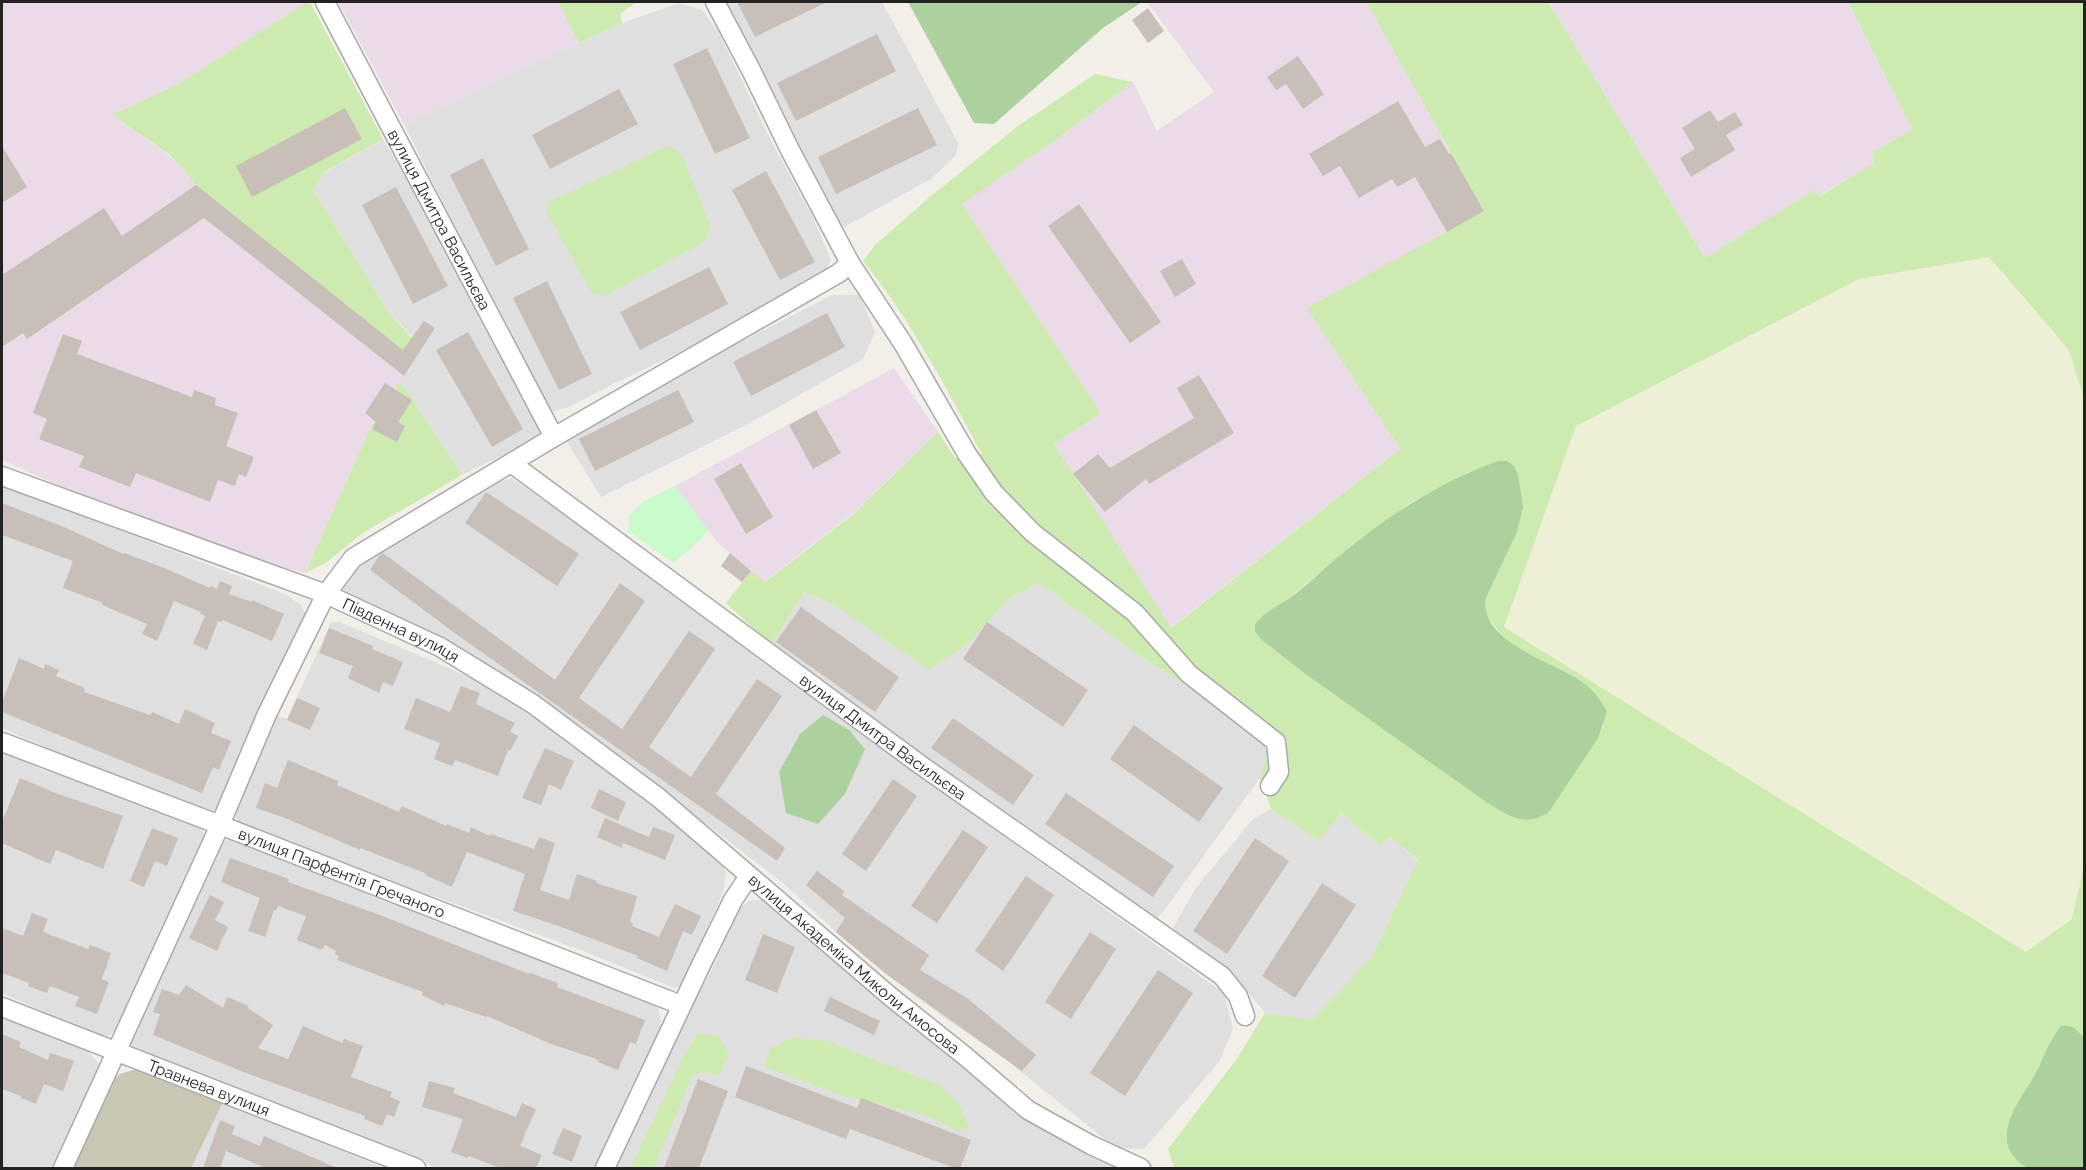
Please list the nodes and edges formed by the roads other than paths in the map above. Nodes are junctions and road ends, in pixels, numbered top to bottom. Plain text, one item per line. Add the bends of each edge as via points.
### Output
1 (325, 2) edge
2 (715, 2) edge
3 (850, 263) junction
4 (554, 437) junction
5 (511, 463) junction
6 (2, 476) edge
7 (326, 594) junction
8 (2, 742) edge
9 (1270, 786) dead end
10 (220, 825) junction
11 (749, 876) junction
12 (681, 1005) junction
13 (2, 1007) edge
14 (1245, 1016) dead end
15 (117, 1052) junction
16 (63, 1168) edge
17 (416, 1168) edge
18 (605, 1168) edge
19 (1141, 1168) edge

1 - 4 street, вулиця Дмитра Васильєва
2 - 3 street
3 - 4 street
3 - 9 street via 994,493 1033,533 1135,613 1189,674 1276,742 1278,772
4 - 5 street
5 - 7 street via 353,558
5 - 14 street, вулиця Дмитра Васильєва via 922,766 1222,976 1238,996
6 - 7 street, Південна вулиця
7 - 10 street via 267,714
7 - 11 street, Південна вулиця via 440,647 533,704 660,798
8 - 10 street, вулиця Парфентія Гречаного
10 - 12 street, вулиця Парфентія Гречаного
10 - 15 street
11 - 12 street, вулиця Академіка Миколи Амосова
11 - 19 street, вулиця Академіка Миколи Амосова via 1028,1110
12 - 18 street, вулиця Академіка Миколи Амосова
13 - 15 street, Травнева вулиця
15 - 16 street
15 - 17 street, Травнева вулиця

